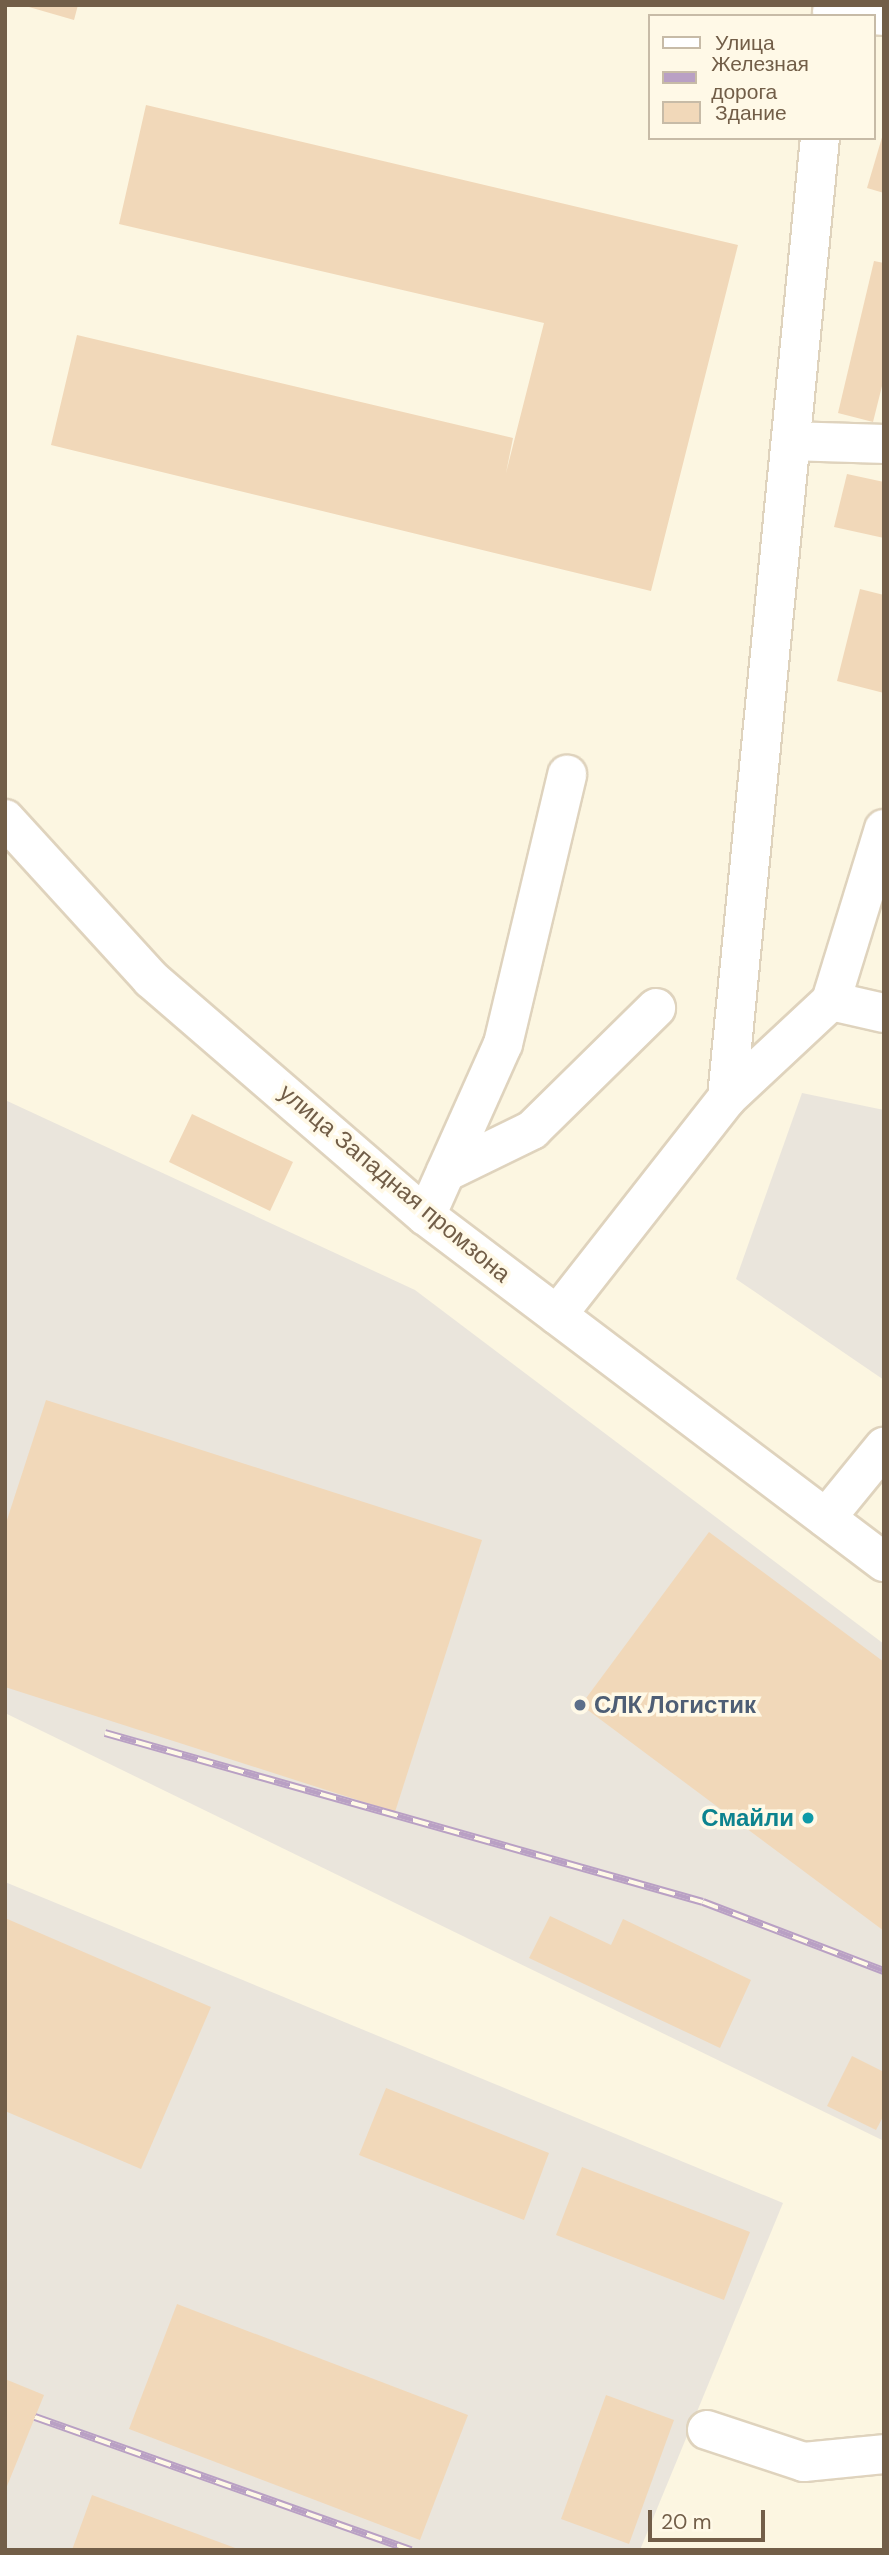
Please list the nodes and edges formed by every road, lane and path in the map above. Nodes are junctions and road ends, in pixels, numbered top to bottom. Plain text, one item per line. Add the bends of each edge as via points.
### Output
1 (832, 11) edge
2 (863, 14) edge
3 (820, 140) edge
4 (791, 441) junction
5 (884, 444) edge
6 (567, 775) dead end
7 (5, 819) edge
8 (884, 829) edge
9 (831, 1001) junction
10 (656, 1008) dead end
11 (884, 1013) edge
12 (727, 1098) junction
13 (446, 1172) junction
14 (426, 1216) junction
15 (557, 1315) junction
16 (884, 1447) edge
17 (826, 1518) junction
18 (884, 1562) edge
19 (707, 2430) dead end
20 (884, 2454) edge

1 - 2 street
3 - 4 street
4 - 5 street
4 - 12 street
6 - 13 street via 503,1044
7 - 14 street, улица Западная промзона via 151,979
8 - 9 street
9 - 11 street
9 - 12 street
10 - 13 street via 532,1130
12 - 15 street
13 - 14 street
14 - 15 street, улица Западная промзона
15 - 17 street, улица Западная промзона
16 - 17 street
17 - 18 street, улица Западная промзона
19 - 20 street via 804,2462

